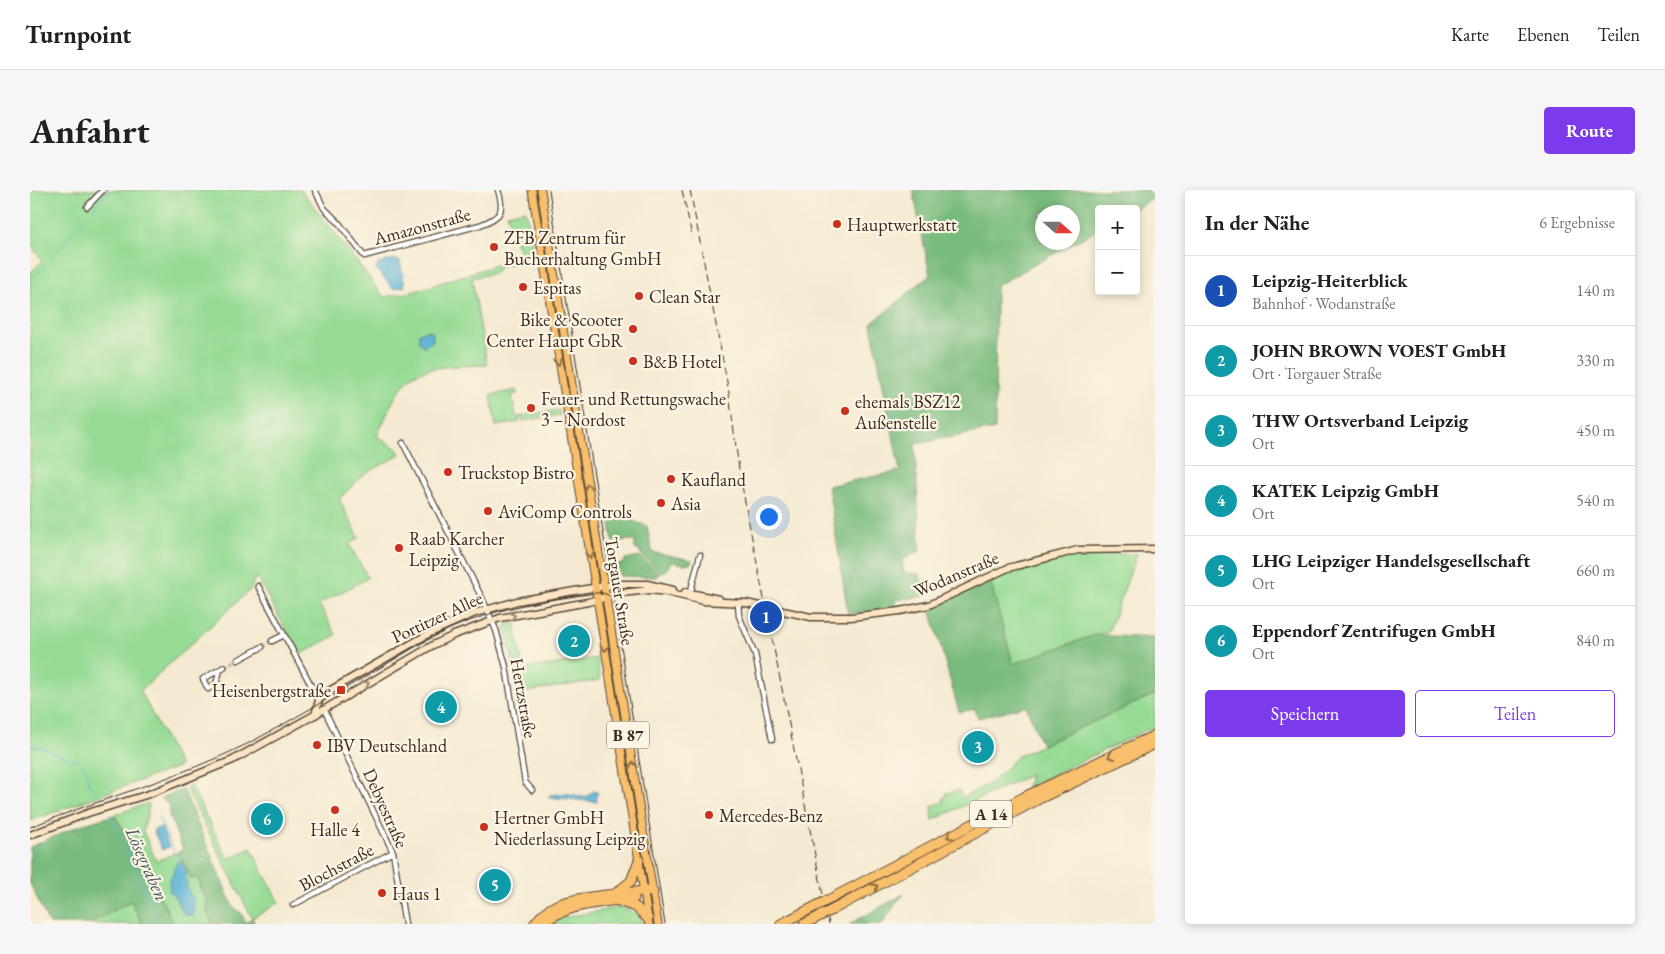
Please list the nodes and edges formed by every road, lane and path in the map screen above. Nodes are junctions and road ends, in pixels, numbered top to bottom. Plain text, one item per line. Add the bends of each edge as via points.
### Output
1 (102, 190) edge
2 (316, 190) edge
3 (498, 190) edge
4 (532, 190) edge
5 (541, 190) edge
6 (87, 207) dead end
7 (403, 443) dead end
8 (432, 484) dead end
9 (426, 487) junction
10 (1155, 549) edge
11 (700, 555) dead end
12 (258, 586) dead end
13 (604, 587) junction
14 (595, 588) junction
15 (689, 596) junction
16 (606, 597) junction
17 (597, 600) junction
18 (738, 603) junction
19 (487, 609) junction
20 (491, 621) junction
21 (284, 635) junction
22 (272, 641) tunnel mouth
23 (262, 647) tunnel mouth
24 (238, 660) tunnel mouth
25 (222, 669) joint
26 (319, 700) junction
27 (324, 709) junction
28 (315, 715) junction
29 (1155, 735) edge
30 (772, 738) dead end
31 (1155, 744) edge
32 (532, 790) dead end
33 (30, 835) edge
34 (393, 852) junction
35 (639, 860) junction
36 (647, 893) junction
37 (614, 898) junction
38 (293, 905) dead end
39 (648, 921) edge
40 (405, 924) edge
41 (534, 924) edge
42 (542, 924) edge
43 (658, 924) edge
44 (781, 924) edge
45 (804, 924) edge

1 - 6 street
2 - 3 street, Amazonstraße via 324,208 364,256 490,221 498,217 502,209
4 -> 14 main road, Torgauer Straße / B 87
13 -> 5 main road, Torgauer Straße / B 87
7 - 9 street, Hertzstraße
8 - 9 street
9 - 19 street, Hertzstraße
10 - 18 main road, Wodanstraße via 1078,550 1058,554 1008,568 928,606 900,611 811,617
11 - 15 street
12 - 21 street
13 - 14 main road, Wodanstraße
13 - 15 main road, Wodanstraße via 638,584
13 - 16 main road, Torgauer Straße / B 87
14 - 17 main road, Torgauer Straße / B 87
14 - 19 main road, Portitzer Allee
15 - 16 main road, Wodanstraße via 650,590 621,592
15 - 18 main road, Wodanstraße
16 - 17 main road, Wodanstraße
36 -> 16 main road, Torgauer Straße / B 87
20 -> 17 main road, Portitzer Allee
17 -> 35 main road, Torgauer Straße / B 87
18 - 30 street via 741,620 755,654
19 - 20 street, Hertzstraße
19 - 26 main road, Portitzer Allee via 430,633 332,689
27 -> 20 main road, Portitzer Allee via 433,645
20 - 32 street, Hertzstraße via 506,667 525,782
21 - 22 street
21 - 26 street
23 - 24 street
25 - 25 street via 203,679 208,689 216,684
26 - 28 main road
27 - 28 main road, Portitzer Allee
27 - 34 street, Debyestraße
28 - 33 main road, Portitzer Allee via 233,760 185,781
29 -> 44 highway, A 14, bridge via 1024,797
45 -> 31 highway, A 14, bridge via 1041,798
34 - 38 street, Blochstraße
34 - 40 street, Debyestraße
35 - 36 main road, Torgauer Straße / B 87
35 - 37 highway via 632,881
36 - 37 highway
36 - 39 main road, B 87
36 - 43 main road, Torgauer Straße / B 87 via 656,908
37 - 39 highway via 634,906
37 - 41 highway via 568,901 552,907
37 - 42 highway via 568,909

